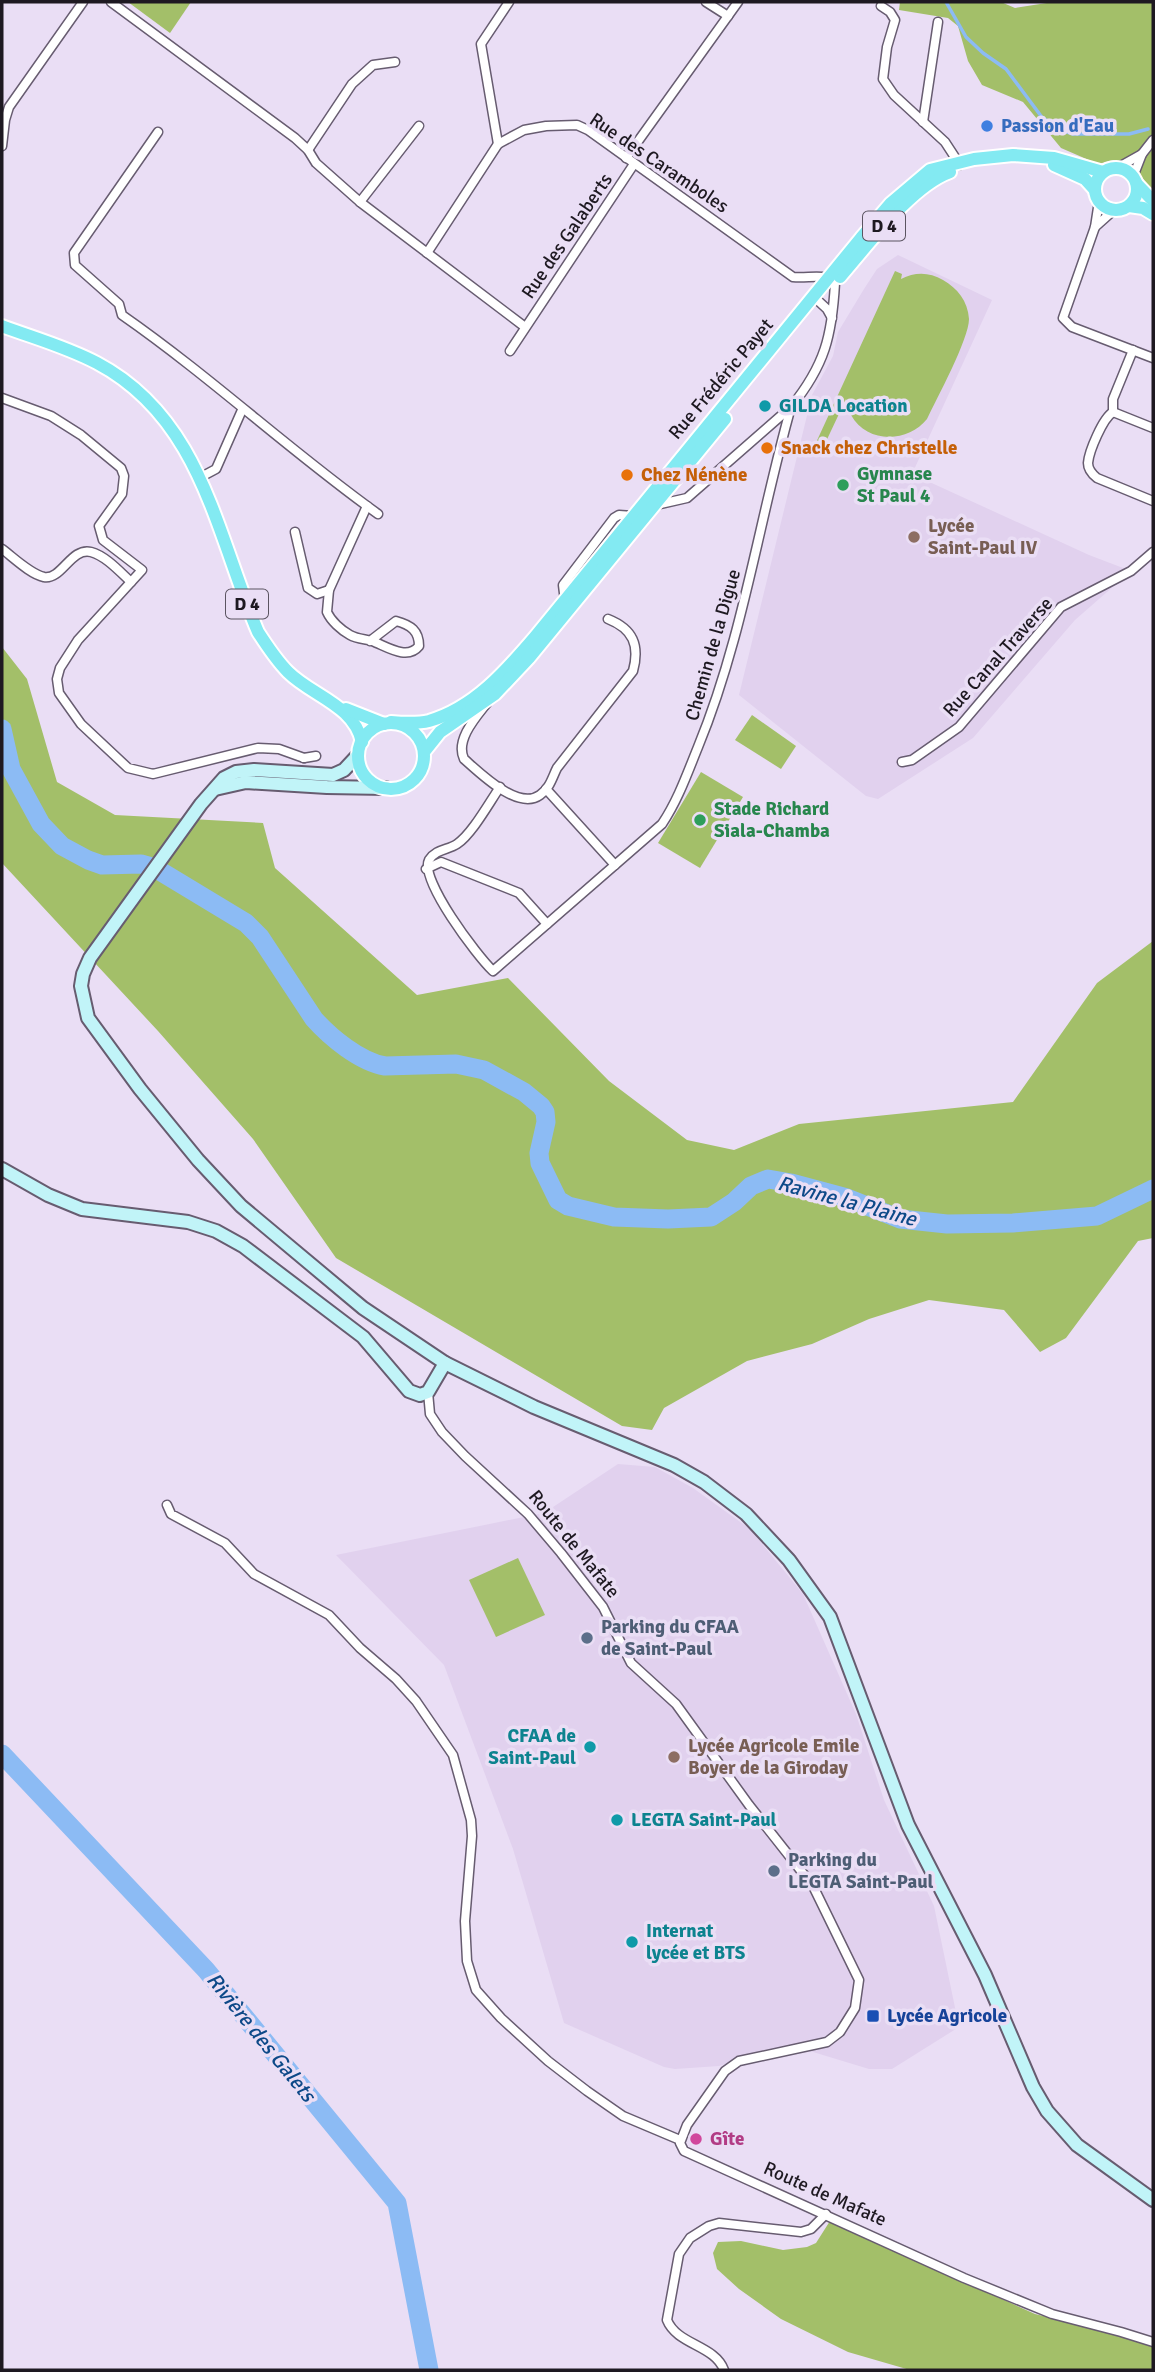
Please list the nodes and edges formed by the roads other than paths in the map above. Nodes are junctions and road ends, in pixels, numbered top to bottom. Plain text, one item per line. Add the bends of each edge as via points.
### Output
1 (83, 2) edge
2 (111, 2) edge
3 (509, 2) edge
4 (706, 2) edge
5 (738, 2) edge
6 (881, 6) dead end
7 (727, 16) junction
8 (938, 22) dead end
9 (395, 62) dead end
10 (923, 122) junction
11 (419, 126) dead end
12 (158, 132) dead end
13 (1153, 140) edge
14 (498, 144) junction
15 (2, 146) edge
16 (308, 150) junction
17 (1142, 154) junction
18 (630, 161) junction
19 (960, 165) junction
20 (1117, 168) junction
21 (1103, 172) junction
22 (1135, 180) junction
23 (1097, 195) junction
24 (1153, 201) edge
25 (360, 202) junction
26 (1129, 206) junction
27 (1114, 210) junction
28 (1153, 214) edge
29 (1095, 227) junction
30 (427, 253) junction
31 (832, 280) junction
32 (817, 299) junction
33 (833, 321) junction
34 (2, 327) edge
35 (525, 327) junction
36 (1133, 350) junction
37 (510, 351) dead end
38 (1153, 358) edge
39 (2, 398) edge
40 (791, 407) junction
41 (242, 410) junction
42 (1113, 412) junction
43 (1153, 428) edge
44 (201, 477) junction
45 (1153, 501) edge
46 (650, 503) junction
47 (367, 506) junction
48 (378, 514) dead end
49 (295, 532) dead end
50 (2, 549) edge
51 (1153, 552) edge
52 (131, 582) junction
53 (329, 590) junction
54 (608, 619) dead end
55 (370, 641) junction
56 (495, 694) junction
57 (333, 704) junction
58 (388, 723) junction
59 (360, 748) junction
60 (424, 752) junction
61 (316, 756) dead end
62 (304, 758) junction
63 (902, 762) dead end
64 (309, 774) junction
65 (327, 787) junction
66 (500, 787) junction
67 (386, 788) junction
68 (546, 789) junction
69 (211, 791) junction
70 (437, 852) junction
71 (441, 862) junction
72 (615, 865) junction
73 (426, 869) junction
74 (547, 924) junction
75 (2, 1169) edge
76 (445, 1363) junction
77 (428, 1392) junction
78 (167, 1505) dead end
79 (680, 2140) junction
80 (1153, 2200) edge
81 (826, 2214) junction
82 (1153, 2342) edge
83 (725, 2368) edge

1 - 15 street via 9,107
2 - 16 street
3 - 14 street via 481,44
4 - 7 street
5 - 7 street, Rue des Galaberts
6 - 10 street via 895,20 883,79
7 - 18 street, Rue des Galaberts
8 - 10 street
9 - 16 street via 373,65 352,84
10 - 19 street via 945,142
11 - 25 street
12 - 41 street via 74,253 75,265 120,304 122,314
13 - 17 street
14 - 18 street, Rue des Caramboles via 524,130 577,125
14 - 30 street
16 - 25 street via 316,163
17 - 20 street
17 - 22 street
18 - 31 street, Rue des Caramboles via 793,277
18 - 35 street, Rue des Galaberts
19 - 21 main road, D 4 via 994,155 1034,155
19 - 23 main road, D 4 via 1031,160 1052,164 1085,179
19 - 31 main road, Rue Frédéric Payet / D 4 via 918,192
20 - 21 main road
20 - 22 main road
21 - 23 main road via 1096,183
22 - 24 main road
22 - 26 main road via 1136,196
23 - 27 main road, D 4
23 - 29 street
25 - 30 street
26 - 27 main road
26 - 28 main road
27 - 29 street
29 - 36 street via 1063,318 1072,327
30 - 35 street, Rue des Galaberts
31 - 32 main road, Rue Frédéric Payet / D 4
31 - 33 street, Chemin de la Digue
32 - 33 street
32 - 46 main road, Rue Frédéric Payet / D 4
33 - 40 street, Chemin de la Digue via 823,356
34 - 44 main road, D 4 via 97,363 127,383 162,418
35 - 37 street, Rue des Galaberts
36 - 38 street
36 - 42 street via 1113,399
39 - 52 street via 51,416 121,468 121,494 99,527 103,540 142,570
40 - 46 street, Chemin de la Digue via 687,498
40 - 72 street, Chemin de la Digue via 712,713 675,804 662,824
41 - 44 street via 216,468
41 - 47 street
42 - 43 street
42 - 45 street via 1105,417 1089,468 1097,478
44 - 57 main road, D 4 via 258,632 288,672
46 - 56 main road, Rue Frédéric Payet / D 4 via 529,658
46 - 58 main road, Rue Frédéric Payet / D 4 via 633,516 492,685 428,721
47 - 48 street
47 - 53 street
49 - 53 street via 308,588 317,594
50 - 52 street via 48,577 88,551
51 - 63 street, Rue Canal Traverse via 1132,572 1061,607 959,727 912,760
52 - 62 street via 78,640 60,668 60,693 81,724 128,768 153,774 258,748
53 - 55 street via 330,618 348,635
54 - 68 street via 622,625 632,639 633,670
55 - 55 street via 408,653 415,651 419,642 413,628 397,621
56 - 60 main road, Rue Frédéric Payet / D 4 via 440,732
56 - 66 street via 468,731 461,752
57 - 58 main road, D 4
57 - 59 main road, D 4 via 353,720
58 - 59 main road via 369,732
58 - 60 main road via 403,724 413,731
59 - 64 main road via 340,773
59 - 67 main road via 359,766
60 - 67 main road via 418,775 398,788
61 - 62 street
62 - 64 street
64 - 65 street
64 - 69 main road via 236,772
65 - 67 main road
65 - 69 main road via 246,782
66 - 68 street via 522,800 540,796
66 - 70 street via 465,837
68 - 72 street
69 - 76 main road via 98,945 81,986 88,1018 173,1130 241,1206 363,1308
70 - 71 street
70 - 73 street
71 - 73 street
71 - 74 street via 519,894
72 - 74 street, Chemin de la Digue
73 - 74 street, Chemin de la Digue via 444,906 492,971
75 - 77 main road via 82,1209 188,1222 216,1231 347,1323 409,1391
76 - 77 main road
76 - 80 main road via 704,1482 746,1514 789,1560 830,1617 908,1825 985,1975 1033,2087 1077,2145
77 - 79 street, Route de Mafate via 430,1414 442,1432 528,1514 561,1553 603,1607 631,1662 676,1704 813,1886 859,1980 855,2008 840,2032 827,2042 739,2061 724,2071
78 - 79 street via 171,1514 225,1543 254,1574 329,1615 416,1701 453,1755 471,1820 465,1921 467,1961 477,1990 538,2052 587,2091 623,2116
79 - 81 street, Route de Mafate via 688,2154
81 - 82 street, Route de Mafate via 1052,2314
81 - 83 street via 801,2232 719,2224 700,2231 682,2247 667,2320 671,2331

